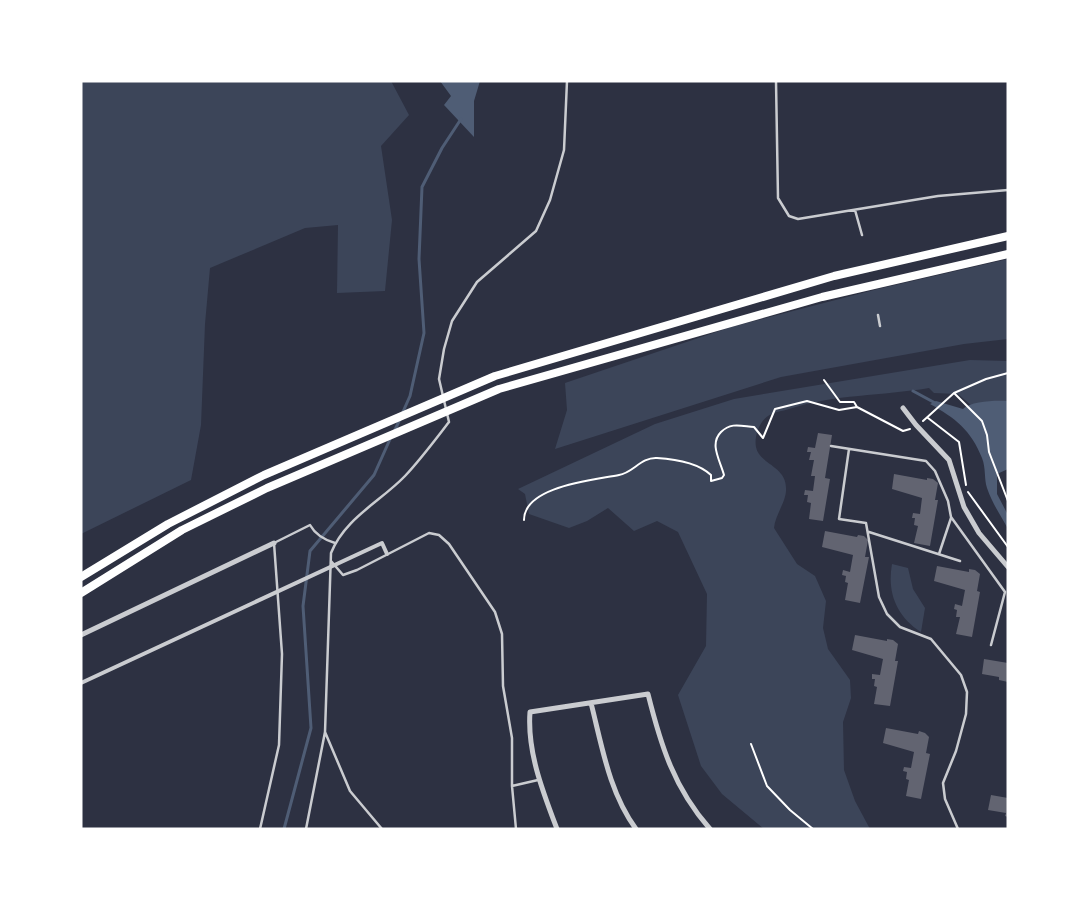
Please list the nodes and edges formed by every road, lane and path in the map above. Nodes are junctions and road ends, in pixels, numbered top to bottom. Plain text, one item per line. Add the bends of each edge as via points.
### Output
1 (567, 81) edge
2 (776, 81) edge
3 (1008, 190) edge
4 (855, 209) junction
5 (862, 234) dead end
6 (1008, 236) edge
7 (1008, 254) edge
8 (878, 315) dead end
9 (880, 326) dead end
10 (1008, 373) edge
11 (824, 380) dead end
12 (954, 393) junction
13 (857, 407) junction
14 (903, 408) dead end
15 (928, 418) junction
16 (916, 425) junction
17 (908, 430) dead end
18 (831, 446) dead end
19 (849, 449) junction
20 (1008, 501) edge
21 (951, 517) junction
22 (524, 520) dead end
23 (869, 532) junction
24 (274, 543) junction
25 (335, 543) junction
26 (1008, 547) edge
27 (387, 554) junction
28 (939, 554) junction
29 (331, 561) junction
30 (960, 561) dead end
31 (1008, 567) edge
32 (81, 577) edge
33 (81, 593) edge
34 (81, 635) edge
35 (991, 646) dead end
36 (81, 683) edge
37 (591, 703) junction
38 (325, 732) junction
39 (751, 744) dead end
40 (538, 780) junction
41 (512, 786) junction
42 (260, 829) edge
43 (306, 829) edge
44 (382, 829) edge
45 (516, 829) edge
46 (557, 829) edge
47 (636, 829) edge
48 (710, 829) edge
49 (813, 829) edge
50 (958, 829) edge

1 - 25 lane via 564,150 550,200 536,231 477,282 452,321 439,379 449,422 404,476 352,520
2 - 4 lane via 778,198 785,211 798,219
3 - 4 lane via 938,196
4 - 5 lane
6 - 32 highway via 834,276 495,376 264,475 168,524
7 - 33 highway via 822,297 499,389 267,488 182,530
8 - 9 lane
10 - 12 path
11 - 13 path via 840,402 854,402
12 - 15 path
12 - 20 path via 982,421
13 - 17 path via 892,427
13 - 22 path via 839,410 807,401 775,409 763,438 754,427 732,424 715,437 722,478 711,481 711,475 703,467 657,458 646,459 621,475 556,488 533,502
14 - 16 street
15 - 16 path
15 - 26 path via 959,442 967,490
16 - 31 street via 949,460 964,507 979,532
18 - 19 lane
19 - 21 lane via 926,461 935,471
19 - 23 lane via 839,518 866,523
21 - 28 lane
21 - 35 lane via 1005,592
23 - 28 lane
23 - 50 lane via 879,597 887,614 900,627 931,639 944,652 967,692 966,714 943,783 945,799
24 - 25 lane via 310,525
24 - 34 street
24 - 42 lane via 282,654 279,746
25 - 29 lane
27 - 29 lane via 343,575
27 - 36 street via 382,543
27 - 41 lane via 420,536 429,533 439,535 449,544 495,612 502,634 503,686 512,738
28 - 30 lane
29 - 38 lane
37 - 40 street via 530,712 529,727
37 - 47 street via 607,769 624,812
37 - 48 street via 648,694 660,742 682,794
38 - 43 lane
38 - 44 lane via 350,791
39 - 49 path via 767,786
40 - 41 lane
40 - 46 street
41 - 45 lane

